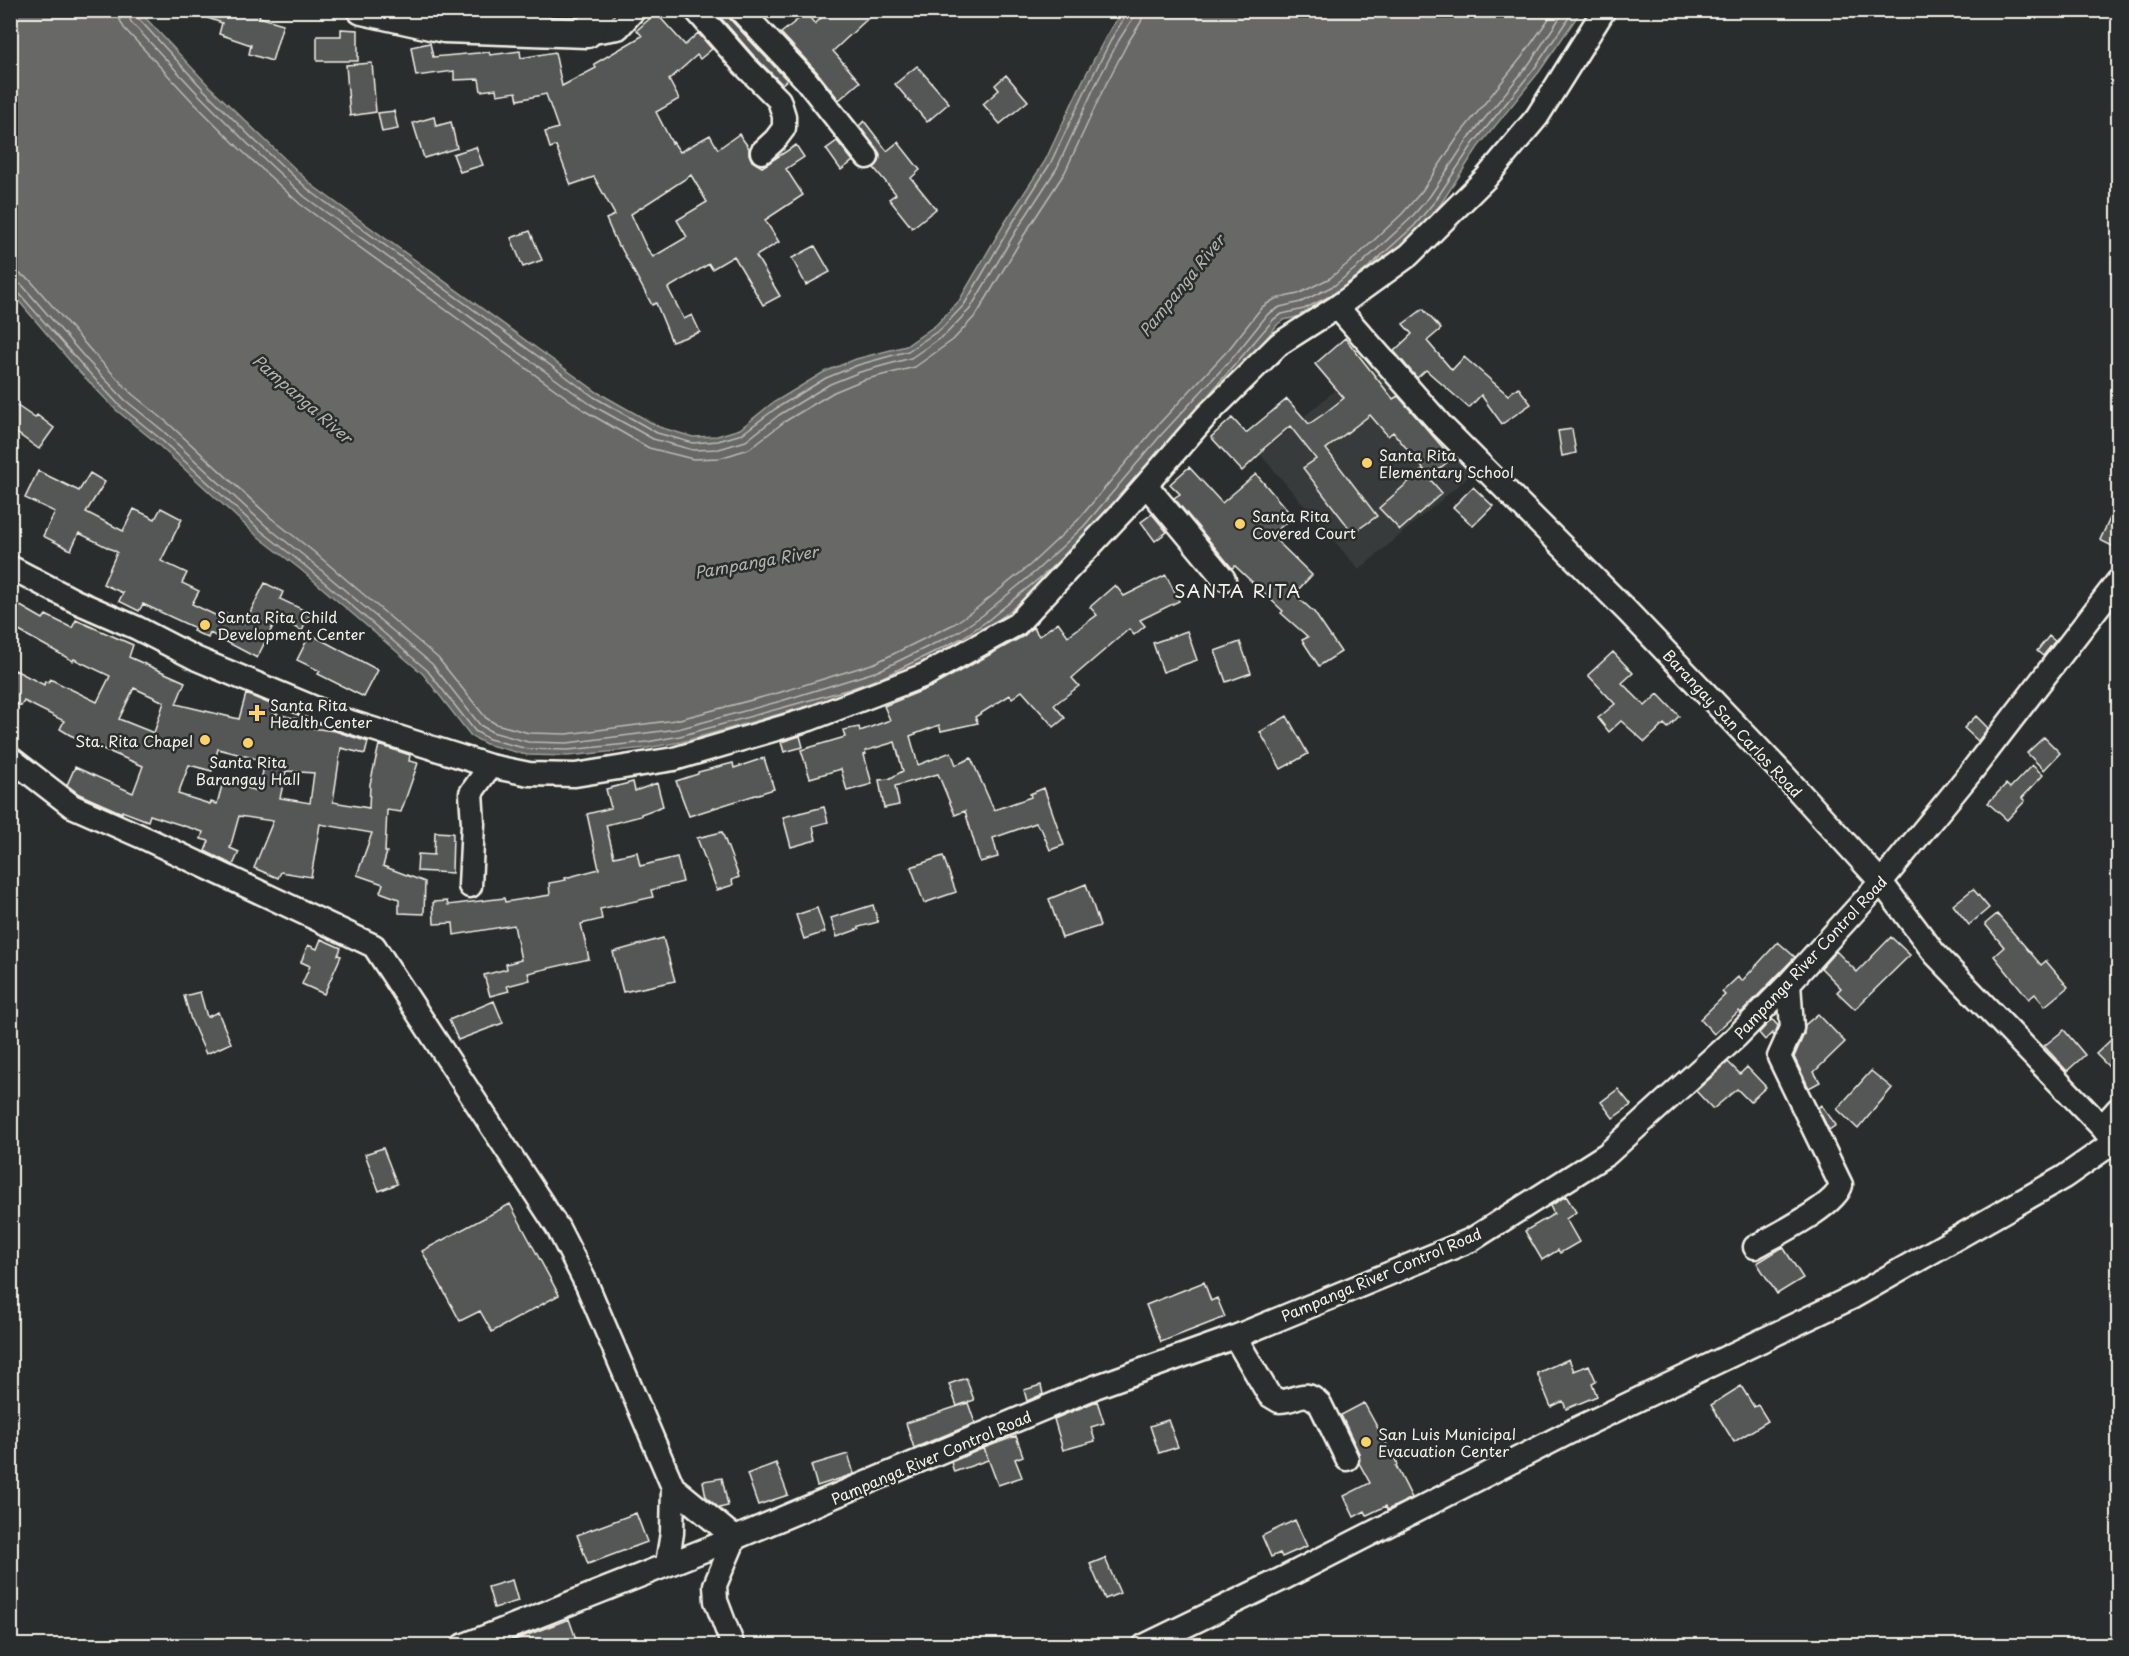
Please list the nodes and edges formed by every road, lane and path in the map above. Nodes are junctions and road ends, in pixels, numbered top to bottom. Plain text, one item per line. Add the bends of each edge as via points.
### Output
1 (363, 10) edge
2 (634, 10) edge
3 (696, 10) edge
4 (740, 10) edge
5 (1604, 10) edge
6 (593, 22) edge
7 (762, 152) dead end
8 (867, 157) dead end
9 (1337, 307) junction
10 (1146, 485) junction
11 (10, 567) edge
12 (1224, 579) dead end
13 (2118, 581) edge
14 (10, 758) edge
15 (490, 766) junction
16 (1881, 882) junction
17 (470, 886) dead end
18 (1789, 983) junction
19 (2118, 1109) edge
20 (2111, 1139) edge
21 (1755, 1247) dead end
22 (1235, 1337) junction
23 (1347, 1459) dead end
24 (673, 1487) junction
25 (735, 1538) junction
26 (668, 1564) junction
27 (462, 1646) edge
28 (733, 1646) edge
29 (1144, 1646) edge

1 - 6 main road via 444,28
2 - 6 street via 618,28
3 - 7 street via 779,100 784,128
4 - 8 street via 806,80
5 - 9 street via 1538,117 1486,178 1409,255
9 - 10 street via 1279,345 1208,415
9 - 16 street, Barangay San Carlos Road via 1442,426 1627,611
10 - 12 street
10 - 15 street via 1017,624 925,675 810,719 674,759 575,775 529,774
11 - 15 street via 207,664 341,719
13 - 16 street, Pampanga River Control Road
14 - 24 street via 72,806 374,946 558,1228 587,1285
15 - 17 street via 471,793
16 - 18 street, Pampanga River Control Road
16 - 20 street, Barangay San Carlos Road via 1935,954
18 - 21 street via 1792,1028 1779,1057 1840,1185 1839,1192 1810,1215
18 - 22 street, Pampanga River Control Road via 1736,1037 1607,1154 1471,1240
19 - 20 street
20 - 29 street via 2064,1177 1853,1297 1570,1432
22 - 23 street via 1269,1395 1279,1401 1304,1394 1320,1404
22 - 25 street, Pampanga River Control Road via 1095,1387
24 - 25 street
24 - 26 street
25 - 26 street, Pampanga River Control Road
25 - 28 street via 715,1585 716,1601
26 - 27 street, Pampanga River Control Road

